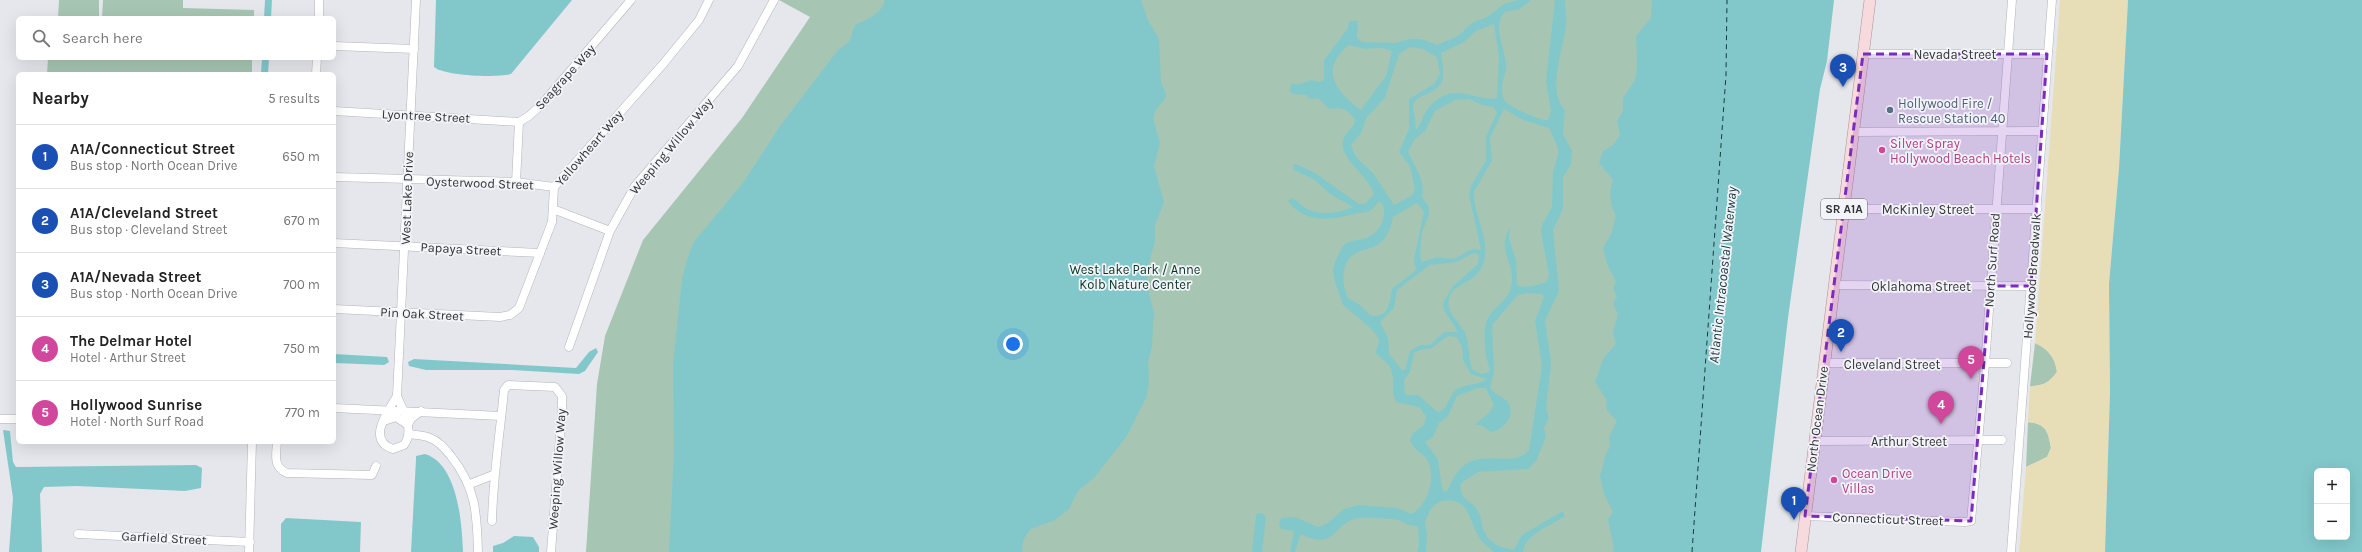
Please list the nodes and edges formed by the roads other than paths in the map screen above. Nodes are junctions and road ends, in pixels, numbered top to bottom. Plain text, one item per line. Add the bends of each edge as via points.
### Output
1 (319, 0) edge
2 (416, 0) edge
3 (631, 0) edge
4 (709, 0) edge
5 (774, 0) edge
6 (1870, 0) edge
7 (2012, 0) edge
8 (2052, 0) edge
9 (318, 16) edge
10 (336, 46) edge
11 (414, 50) junction
12 (1863, 54) junction
13 (2008, 54) junction
14 (2047, 54) junction
15 (317, 60) edge
16 (316, 72) edge
17 (336, 111) edge
18 (410, 115) junction
19 (519, 122) junction
20 (2042, 131) junction
21 (1853, 132) junction
22 (2002, 132) junction
23 (336, 177) edge
24 (408, 180) junction
25 (516, 182) junction
26 (554, 187) junction
27 (553, 209) junction
28 (1844, 209) junction
29 (1996, 209) junction
30 (2037, 209) junction
31 (610, 231) junction
32 (336, 243) edge
33 (405, 247) junction
34 (540, 253) junction
35 (1834, 285) junction
36 (1990, 286) junction
37 (2031, 286) junction
38 (336, 309) edge
39 (401, 313) junction
40 (510, 315) joint
41 (569, 347) dead end
42 (1824, 363) junction
43 (2007, 363) dead end
44 (1985, 364) junction
45 (398, 396) junction
46 (336, 408) edge
47 (368, 409) junction
48 (390, 410) junction
49 (403, 410) junction
50 (421, 411) junction
51 (501, 416) junction
52 (0, 419) edge
53 (16, 419) edge
54 (382, 424) junction
55 (408, 425) junction
56 (409, 434) junction
57 (1979, 440) junction
58 (2002, 440) dead end
59 (1815, 441) junction
60 (252, 444) edge
61 (277, 444) edge
62 (376, 466) dead end
63 (493, 475) junction
64 (470, 484) junction
65 (1805, 516) junction
66 (492, 520) dead end
67 (1971, 521) joint
68 (78, 534) dead end
69 (250, 542) junction
70 (249, 552) edge
71 (478, 552) edge
72 (551, 552) edge
73 (1801, 552) edge
74 (2011, 552) edge

1 - 9 street
2 - 11 street, West Lake Drive
3 - 19 street, Seagrape Way via 542,104
4 - 26 street, Yellowheart Way via 699,20 664,63
5 - 31 street, Weeping Willow Way via 738,66 635,186
6 - 12 main road, North Ocean Drive / SR A1A
7 - 13 street, North Surf Road
8 - 14 street, Hollywood Broadwalk
10 - 11 street
11 - 18 street, West Lake Drive
12 - 13 street, Nevada Street
12 - 21 main road, North Ocean Drive / SR A1A
13 - 14 street, Nevada Street
13 - 22 street, North Surf Road
14 - 20 street, Hollywood Broadwalk
15 - 16 street
17 - 18 street, Lyontree Street
18 - 19 street, Lyontree Street
18 - 24 street, West Lake Drive
19 - 25 street
20 - 22 street
20 - 30 street, Hollywood Broadwalk
21 - 22 street
21 - 28 main road, North Ocean Drive / SR A1A
22 - 29 street, North Surf Road
23 - 24 street, Oysterwood Street
24 - 25 street, Oysterwood Street
24 - 33 street, West Lake Drive
25 - 26 street, Oysterwood Street
26 - 27 street, Yellowheart Way
27 - 31 street
27 - 34 street, Yellowheart Way via 552,222
28 - 29 street, McKinley Street
28 - 35 main road, North Ocean Drive / SR A1A
29 - 30 street, McKinley Street
29 - 36 street, North Surf Road
30 - 37 street, Hollywood Broadwalk
31 - 41 street, Weeping Willow Way
32 - 33 street, Papaya Street
33 - 34 street, Papaya Street
33 - 39 street, West Lake Drive
34 - 40 street, Yellowheart Way via 519,308
35 - 36 street, Oklahoma Street
35 - 42 main road, North Ocean Drive / SR A1A
36 - 37 street, Oklahoma Street
36 - 44 street, North Surf Road
37 - 74 street, Hollywood Broadwalk
38 - 39 street, Pin Oak Street
39 - 40 street, Pin Oak Street via 500,317
39 - 45 street, West Lake Drive
42 - 44 street, Cleveland Street
42 - 59 main road, North Ocean Drive / SR A1A
43 - 44 street, Cleveland Street
44 - 57 street, North Surf Road
45 - 48 street, West Lake Drive
45 - 49 street, West Lake Drive
46 - 47 street
47 - 48 street
47 - 54 street
48 - 49 street
48 - 54 street, West Lake Drive
49 - 50 street
49 - 55 street, West Lake Drive
50 - 51 street
50 - 55 street
51 - 63 street
51 - 72 street, Weeping Willow Way via 504,390 508,385 555,388 562,396
52 - 53 street
54 - 55 street via 396,416
54 - 56 street via 380,439 387,447 393,449 404,444
55 - 56 street, West Lake Drive
56 - 64 street via 436,441 459,466
57 - 58 street, Arthur Street
57 - 59 street, Arthur Street
57 - 67 street, North Surf Road
59 - 65 main road, North Ocean Drive / SR A1A
60 - 69 street
61 - 62 street via 275,462 279,469 288,473 372,474
63 - 64 street
63 - 66 street
64 - 71 street via 475,503
65 - 67 street, Connecticut Street
65 - 73 main road, North Ocean Drive / SR A1A
68 - 69 street, Garfield Street
69 - 70 street

